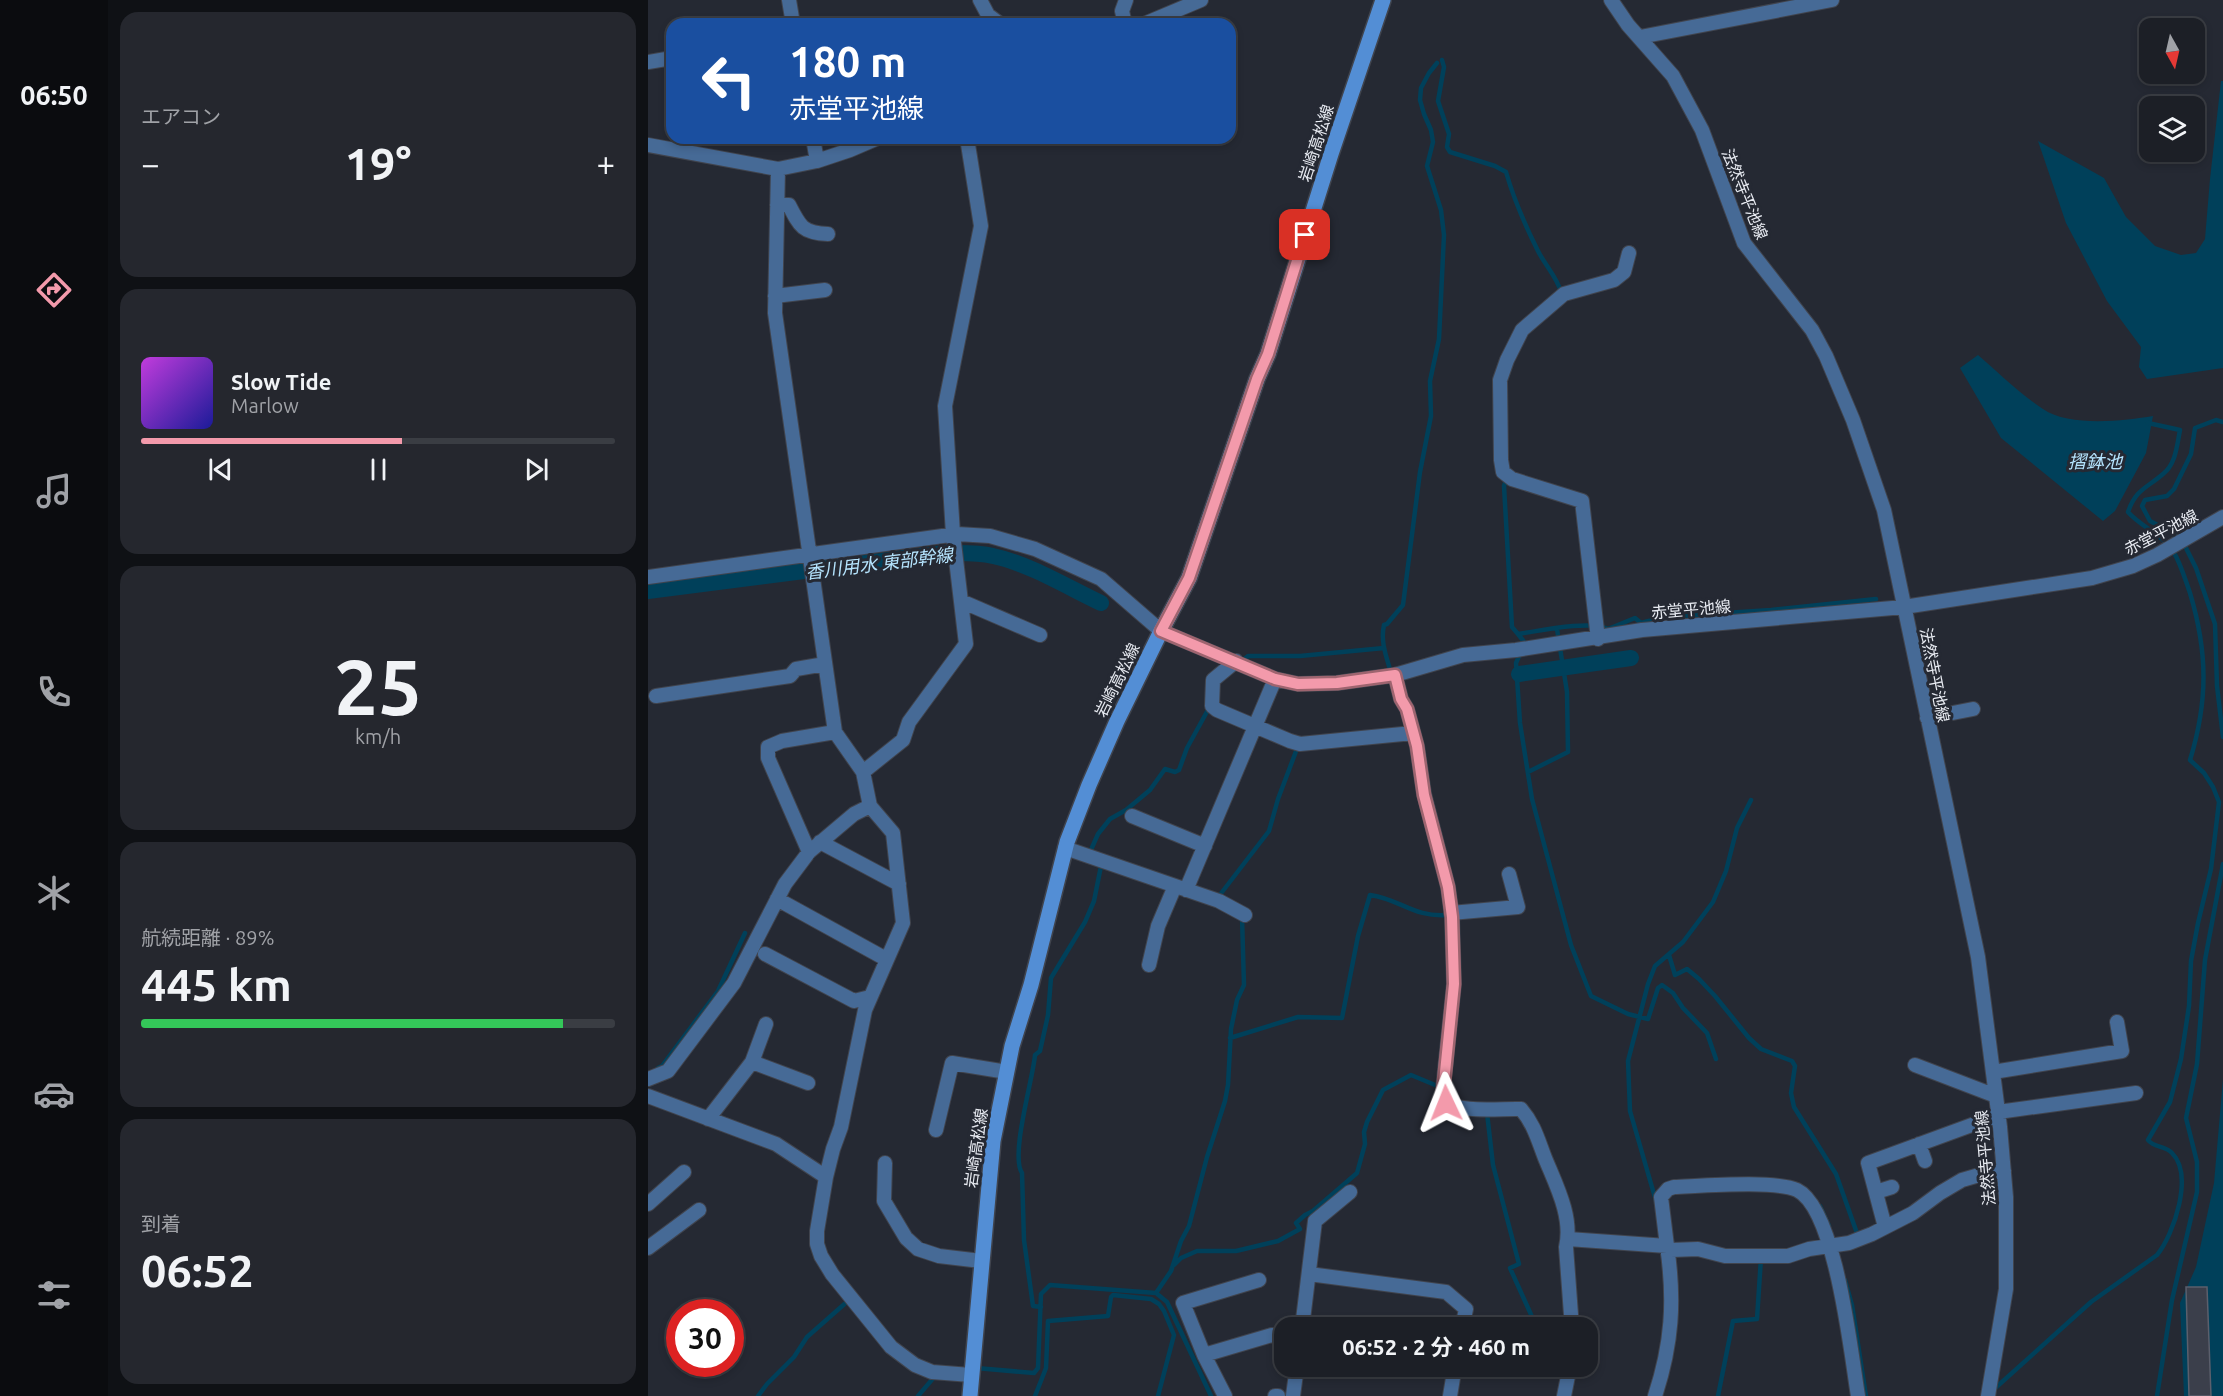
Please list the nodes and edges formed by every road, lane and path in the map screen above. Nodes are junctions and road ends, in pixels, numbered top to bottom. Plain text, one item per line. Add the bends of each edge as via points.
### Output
1 (789, 0) edge
2 (980, 0) edge
3 (1126, 0) edge
4 (1201, 0) edge
5 (1383, 0) edge
6 (1611, 0) edge
7 (1832, 0) edge
8 (792, 18) edge
9 (992, 18) edge
10 (1124, 18) edge
11 (1158, 18) edge
12 (1640, 37) junction
13 (666, 59) edge
14 (648, 62) edge
15 (814, 144) edge
16 (864, 144) edge
17 (968, 144) edge
18 (648, 145) edge
19 (817, 161) junction
20 (778, 169) junction
21 (777, 205) junction
22 (828, 234) dead end
23 (1629, 253) dead end
24 (825, 290) dead end
25 (775, 296) junction
26 (2223, 517) edge
27 (955, 545) junction
28 (811, 566) junction
29 (648, 577) edge
30 (961, 601) junction
31 (1904, 607) junction
32 (1161, 631) junction
33 (1040, 635) dead end
34 (1598, 639) junction
35 (1236, 662) junction
36 (825, 664) junction
37 (1395, 675) junction
38 (1275, 679) junction
39 (656, 696) dead end
40 (1973, 709) dead end
41 (1926, 718) junction
42 (1254, 726) junction
43 (835, 732) junction
44 (1413, 733) junction
45 (863, 772) junction
46 (870, 806) junction
47 (1132, 816) dead end
48 (1204, 846) junction
49 (815, 847) junction
50 (1065, 848) junction
51 (1509, 874) dead end
52 (899, 884) junction
53 (1181, 888) junction
54 (777, 899) junction
55 (1451, 913) junction
56 (1245, 915) dead end
57 (765, 954) dead end
58 (886, 959) junction
59 (1149, 965) dead end
60 (870, 997) junction
61 (2117, 1022) dead end
62 (766, 1024) dead end
63 (2070, 1045) dead end
64 (2072, 1059) junction
65 (752, 1062) junction
66 (1915, 1065) dead end
67 (1007, 1072) junction
68 (1993, 1072) junction
69 (648, 1079) edge
70 (808, 1083) dead end
71 (2136, 1093) dead end
72 (648, 1096) edge
73 (1996, 1096) junction
74 (1998, 1114) junction
75 (708, 1119) junction
76 (936, 1130) dead end
77 (1919, 1144) junction
78 (1925, 1161) dead end
79 (885, 1163) dead end
80 (2004, 1171) junction
81 (684, 1173) dead end
82 (826, 1177) junction
83 (1892, 1187) dead end
84 (1350, 1192) dead end
85 (1876, 1192) junction
86 (648, 1204) edge
87 (699, 1210) dead end
88 (1885, 1227) junction
89 (1568, 1239) junction
90 (1667, 1246) junction
91 (1830, 1246) junction
92 (648, 1248) edge
93 (981, 1261) junction
94 (1308, 1274) junction
95 (1259, 1280) dead end
96 (1303, 1317) edge
97 (1464, 1317) edge
98 (1571, 1317) edge
99 (1272, 1335) dead end
100 (1204, 1355) junction
101 (971, 1375) junction
102 (1296, 1377) edge
103 (1453, 1377) edge
104 (1567, 1377) edge
105 (970, 1396) edge
106 (1225, 1396) edge
107 (1293, 1396) edge
108 (1450, 1396) edge
109 (1564, 1396) edge
110 (1655, 1396) edge
111 (1858, 1396) edge
112 (1988, 1396) edge

1 - 8 street
2 - 9 street
3 - 10 street
4 - 11 street
5 - 32 main road, 岩崎高松線 via 1268,354 1189,578
6 - 12 street, 法然寺平池線
7 - 12 street
12 - 31 street, 法然寺平池線 via 1673,76 1702,130 1744,243 1812,330 1826,356 1875,480
13 - 14 street
15 - 19 street
16 - 19 street
17 - 27 street via 981,226 945,406
18 - 20 street
19 - 20 street
20 - 21 street
21 - 22 street via 789,205 800,226 812,234
21 - 25 street
23 - 34 street via 1624,272 1614,279 1563,294 1522,330 1500,380 1503,472 1512,479 1582,501
24 - 25 street
25 - 28 street
26 - 31 street, 赤堂平池線 via 2157,555 2112,573
27 - 28 street, 赤堂平池線
27 - 30 street
27 - 32 street, 赤堂平池線 via 990,536 1035,549 1101,579
28 - 29 street, 赤堂平池線
28 - 36 street
30 - 33 street
30 - 45 street via 966,644 909,722 903,740
31 - 34 street, 赤堂平池線 via 1684,625
31 - 41 street, 法然寺平池線
32 - 35 street, 赤堂平池線
32 - 50 main road, 岩崎高松線 via 1093,774
34 - 37 street, 赤堂平池線 via 1463,655
35 - 38 street, 赤堂平池線
35 - 42 street via 1214,680 1212,706
36 - 39 street via 796,669 790,676
36 - 43 street
37 - 38 street, 赤堂平池線 via 1337,683 1298,684
37 - 44 street
38 - 42 street
40 - 41 street
41 - 68 street, 法然寺平池線 via 1978,957
42 - 44 street via 1300,744
42 - 48 street
43 - 45 street
43 - 49 street via 768,747 768,758
44 - 55 street
45 - 46 street
46 - 49 street via 854,814
46 - 52 street via 893,833
47 - 48 street
48 - 53 street
49 - 52 street
49 - 54 street
50 - 53 street
50 - 67 main road, 岩崎高松線
51 - 55 street via 1518,907
52 - 58 street via 903,923
53 - 56 street
53 - 59 street via 1158,926
54 - 58 street
54 - 69 street via 734,982 668,1071
55 - 89 street via 1454,984 1444,1100 1449,1105 1491,1111 1523,1111 1535,1129 1562,1196
57 - 60 street via 854,1001
58 - 60 street
60 - 82 street
61 - 64 street via 2122,1051
62 - 65 street
63 - 64 street
64 - 68 street
65 - 70 street
65 - 75 street
66 - 73 street
67 - 76 street via 952,1063
67 - 93 main road, 岩崎高松線 via 993,1142
68 - 73 street, 法然寺平池線
71 - 74 street
72 - 75 street
73 - 74 street, 法然寺平池線
74 - 77 street
74 - 80 street, 法然寺平池線
75 - 82 street via 776,1144
77 - 78 street
77 - 85 street via 1868,1163
79 - 93 street via 884,1201 906,1238 918,1249 939,1256
80 - 88 street via 1962,1180
80 - 112 street, 法然寺平池線 via 2006,1289
81 - 86 street
82 - 101 street via 816,1231 817,1244 832,1274 891,1347 915,1365
83 - 85 street
84 - 94 street via 1315,1221
85 - 88 street
87 - 92 street
88 - 91 street via 1849,1243
89 - 90 street
89 - 98 street
90 - 91 street via 1671,1250 1698,1249 1725,1256 1788,1256
90 - 91 street via 1661,1197 1668,1189 1747,1185 1800,1191 1821,1220
90 - 110 street via 1673,1315 1665,1365
91 - 111 street
93 - 101 main road, 岩崎高松線
94 - 96 street
94 - 97 street via 1446,1292 1466,1309
95 - 100 street via 1183,1303
99 - 100 street
100 - 106 street
101 - 105 main road, 岩崎高松線
102 - 107 street
103 - 108 street
104 - 109 street

